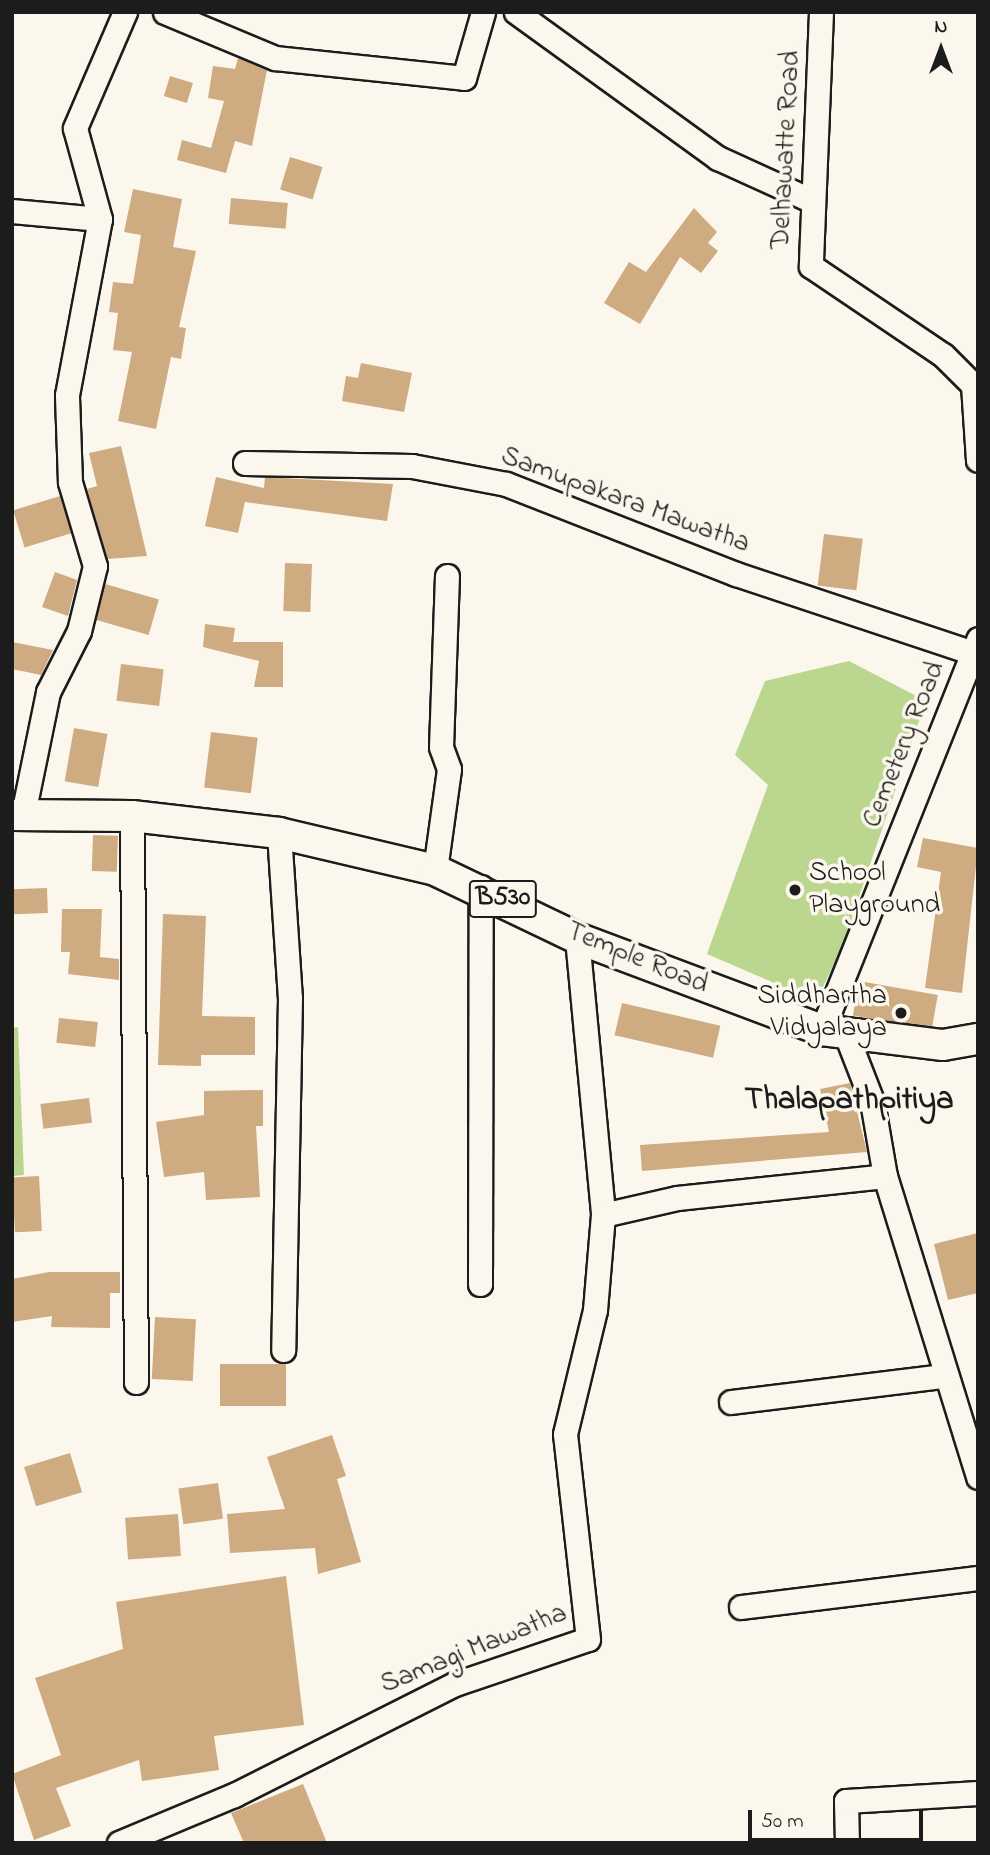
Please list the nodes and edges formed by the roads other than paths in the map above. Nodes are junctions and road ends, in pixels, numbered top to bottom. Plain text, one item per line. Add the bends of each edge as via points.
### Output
1 (125, 12) edge
2 (165, 12) edge
3 (483, 12) edge
4 (516, 12) edge
5 (821, 12) edge
6 (810, 200) junction
7 (12, 211) edge
8 (100, 219) junction
9 (978, 460) edge
10 (245, 463) dead end
11 (447, 576) dead end
12 (976, 646) edge
13 (18, 814) edge
14 (132, 816) junction
15 (279, 834) junction
16 (435, 870) junction
17 (481, 887) junction
18 (576, 938) junction
19 (835, 1033) junction
20 (978, 1038) edge
21 (884, 1176) junction
22 (603, 1214) junction
23 (480, 1284) dead end
24 (283, 1350) dead end
25 (944, 1376) junction
26 (136, 1382) dead end
27 (731, 1402) dead end
28 (978, 1477) edge
29 (978, 1578) edge
30 (741, 1608) dead end
31 (978, 1793) edge
32 (119, 1843) edge
33 (847, 1843) edge

1 - 8 street via 75,128
2 - 3 street via 275,58 464,78
4 - 6 street via 718,159
5 - 6 street, Delhawatte Road
6 - 9 street, Delhawatte Road via 811,266 943,355 973,385
7 - 8 street
8 - 13 street via 68,395 70,482 95,566 79,631 48,692
10 - 12 street, Samupakara Mawatha via 412,466 506,484 736,574
11 - 16 street via 441,747 449,769
12 - 19 street, Cemetery Road
13 - 14 main road, Temple Road / B530
14 - 15 main road, Temple Road / B530
14 - 26 street
15 - 16 main road, Temple Road / B530
15 - 24 street via 290,998
16 - 17 main road, Temple Road / B530
17 - 18 main road, Temple Road / B530
17 - 23 street
18 - 19 main road, Temple Road / B530
18 - 22 street
19 - 20 main road, Temple Road / B530 via 943,1045
19 - 21 street via 872,1101
21 - 22 street via 677,1198
21 - 25 street
22 - 32 street, Samagi Mawatha via 595,1310 565,1434 589,1639 455,1684 234,1795
25 - 27 street
25 - 28 street
29 - 30 street
31 - 33 street via 846,1801

